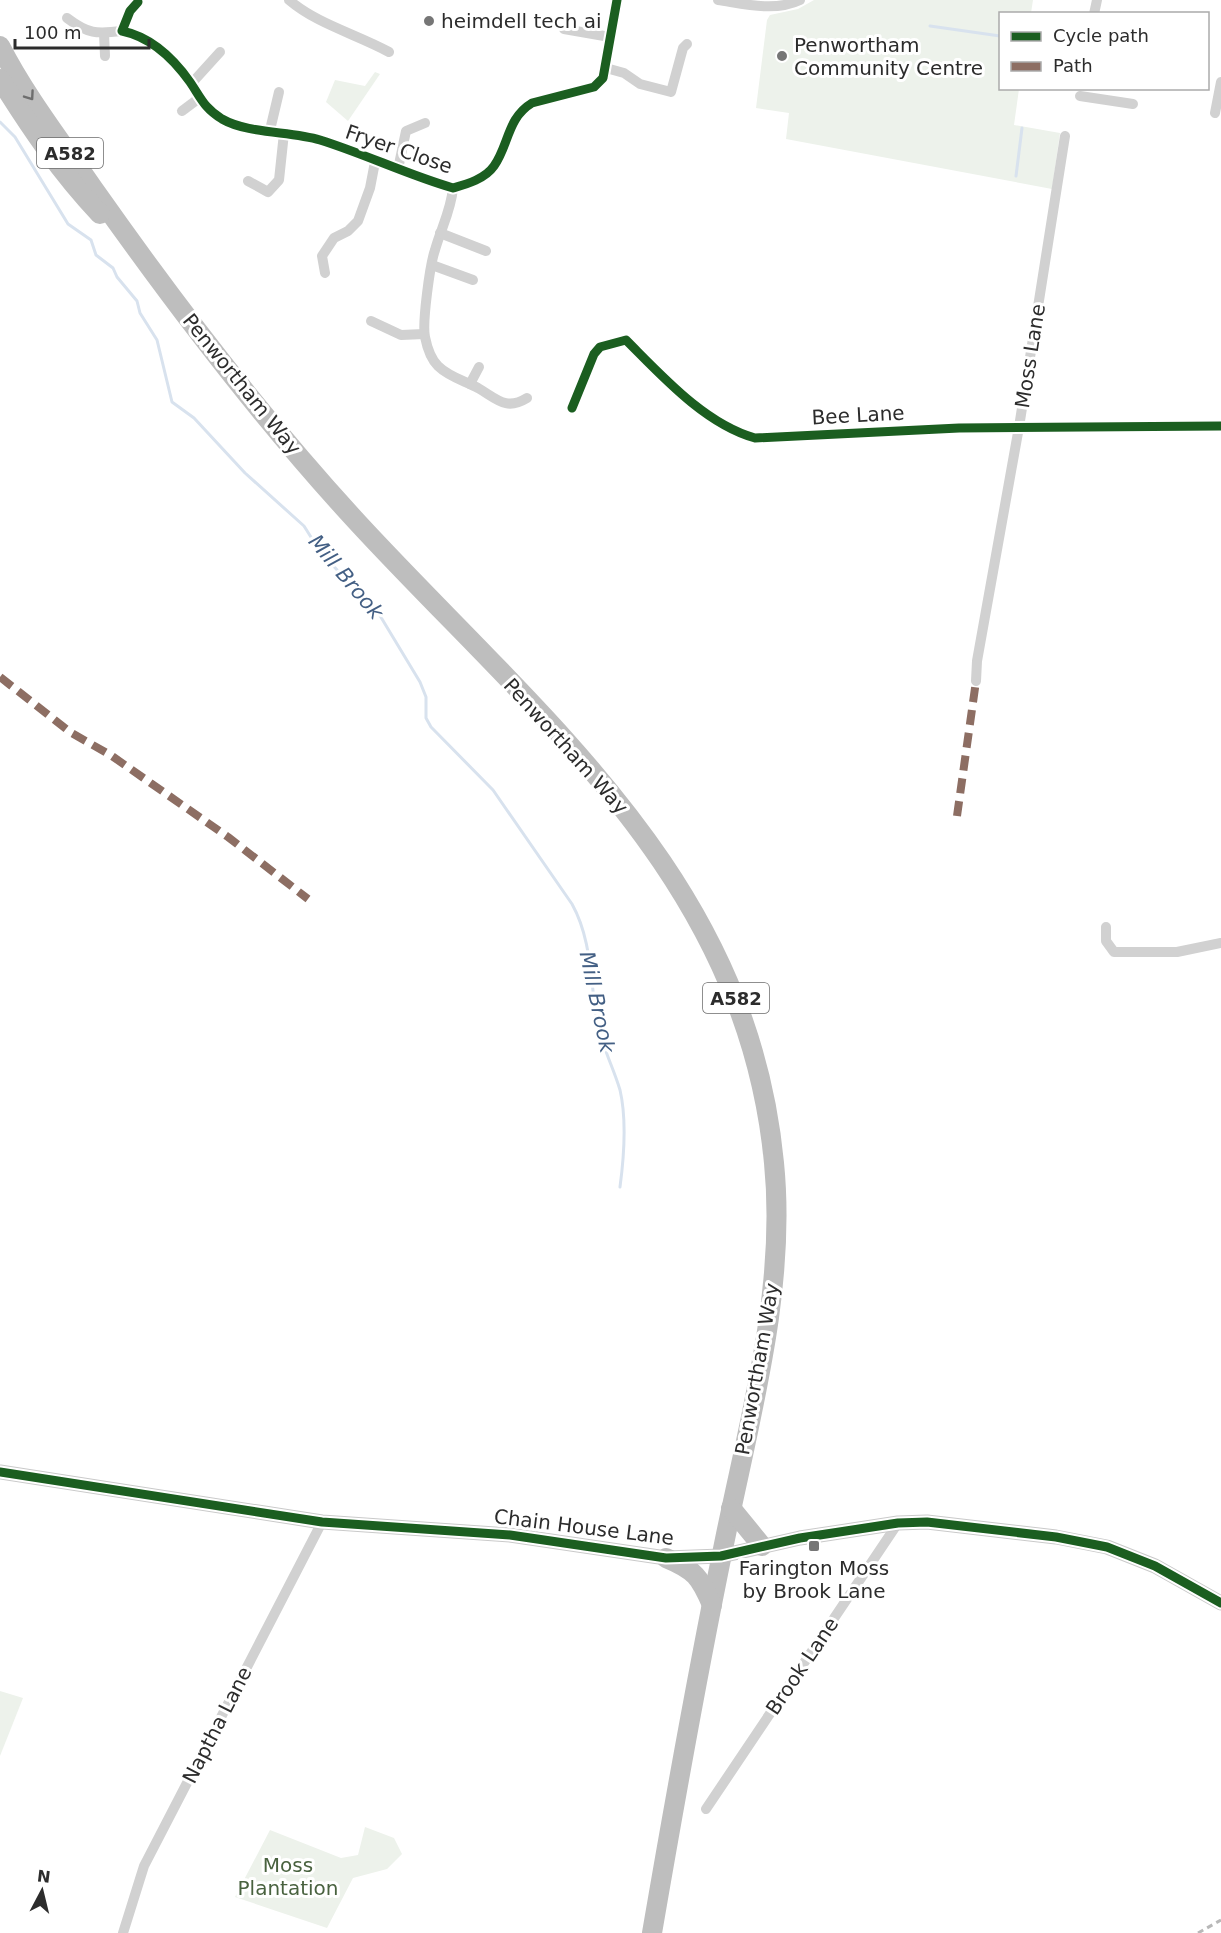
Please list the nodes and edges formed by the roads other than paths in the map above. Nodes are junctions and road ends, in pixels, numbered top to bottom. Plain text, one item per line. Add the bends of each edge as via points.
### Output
1 (289, 0) edge
2 (616, 0) edge
3 (718, 0) edge
4 (801, 0) edge
5 (138, 2) dead end
6 (67, 18) dead end
7 (564, 29) dead end
8 (122, 31) junction
9 (104, 33) junction
10 (610, 38) junction
11 (687, 45) dead end
12 (0, 46) edge
13 (220, 52) dead end
14 (389, 52) dead end
15 (105, 56) dead end
16 (606, 68) junction
17 (0, 79) edge
18 (1221, 82) edge
19 (191, 84) junction
20 (279, 92) dead end
21 (0, 94) edge
22 (1080, 94) edge
23 (198, 99) junction
24 (1133, 104) dead end
25 (182, 111) dead end
26 (1215, 113) dead end
27 (25, 119) junction
28 (425, 123) dead end
29 (270, 130) junction
30 (284, 133) junction
31 (1065, 136) dead end
32 (375, 162) junction
33 (398, 169) junction
34 (248, 181) dead end
35 (453, 188) junction
36 (440, 233) junction
37 (486, 251) dead end
38 (143, 259) junction
39 (432, 265) junction
40 (325, 273) dead end
41 (473, 280) dead end
42 (371, 321) dead end
43 (424, 334) junction
44 (480, 367) dead end
45 (470, 384) junction
46 (527, 398) dead end
47 (572, 408) dead end
48 (1221, 426) edge
49 (1019, 427) junction
50 (976, 681) dead end
51 (1106, 927) dead end
52 (1221, 943) edge
53 (0, 1472) edge
54 (731, 1508) junction
55 (322, 1522) junction
56 (898, 1523) junction
57 (762, 1546) junction
58 (721, 1556) junction
59 (666, 1558) junction
60 (1221, 1603) edge
61 (712, 1605) junction
62 (706, 1809) dead end
63 (123, 1933) edge
64 (652, 1933) edge

1 - 14 street via 316,20 340,27
2 - 10 street
3 - 4 street via 764,6 786,6
5 - 8 street
6 - 9 street via 83,30
7 - 10 street
8 - 9 street
8 - 19 street, Fryer Close via 134,33 161,50
9 - 15 street
10 - 16 street
11 - 16 street via 671,92 639,84
12 -> 38 highway, Penwortham Way / A582
13 - 19 street
16 - 35 street, Fryer Close via 594,87 524,108 514,119 493,168 471,183
17 - 27 highway, Penwortham Way / A582
18 - 26 street
19 - 23 street, Fryer Close
20 - 29 street
21 - 27 street via 7,107
22 - 24 street
23 - 25 street
23 - 29 street, Fryer Close via 230,122
27 - 38 highway, Penwortham Way / A582 via 79,192
28 - 33 street via 401,128
29 - 30 street, Fryer Close
30 - 32 street, Fryer Close via 320,140
30 - 34 street via 279,180 268,192
31 - 49 street, Moss Lane
32 - 33 street, Fryer Close
32 - 40 street via 358,221 334,238 322,256
33 - 35 street, Fryer Close
35 - 36 street via 451,209
36 - 37 street
36 - 39 street
38 - 54 highway, Penwortham Way / A582 via 269,420 356,520 602,779 686,896 729,980 763,1087 775,1164 776,1244 767,1333
39 - 41 street
39 - 43 street
42 - 43 street via 401,335
43 - 45 street via 430,355 439,366
44 - 45 street
45 - 46 street via 506,404 516,405
47 - 49 street, Bee Lane via 594,354 600,347 627,340 702,410 740,434 754,438
48 - 49 street, Bee Lane
49 - 50 street, Moss Lane
51 - 52 street via 1107,941 1114,952 1177,952
53 - 55 street, Chain House Lane
54 - 57 highway
54 - 58 highway, Penwortham Way / A582
55 - 59 street, Chain House Lane via 510,1535
55 - 63 street, Naptha Lane via 144,1866
56 - 57 street, Chain House Lane
56 - 60 street, Chain House Lane via 1056,1537 1107,1547 1155,1566
56 - 62 street, Brook Lane
57 - 58 street, Chain House Lane
58 - 59 street, Chain House Lane
58 - 61 highway, Penwortham Way / A582
59 - 61 highway via 687,1566 701,1578
61 - 64 highway, Penwortham Way / A582

